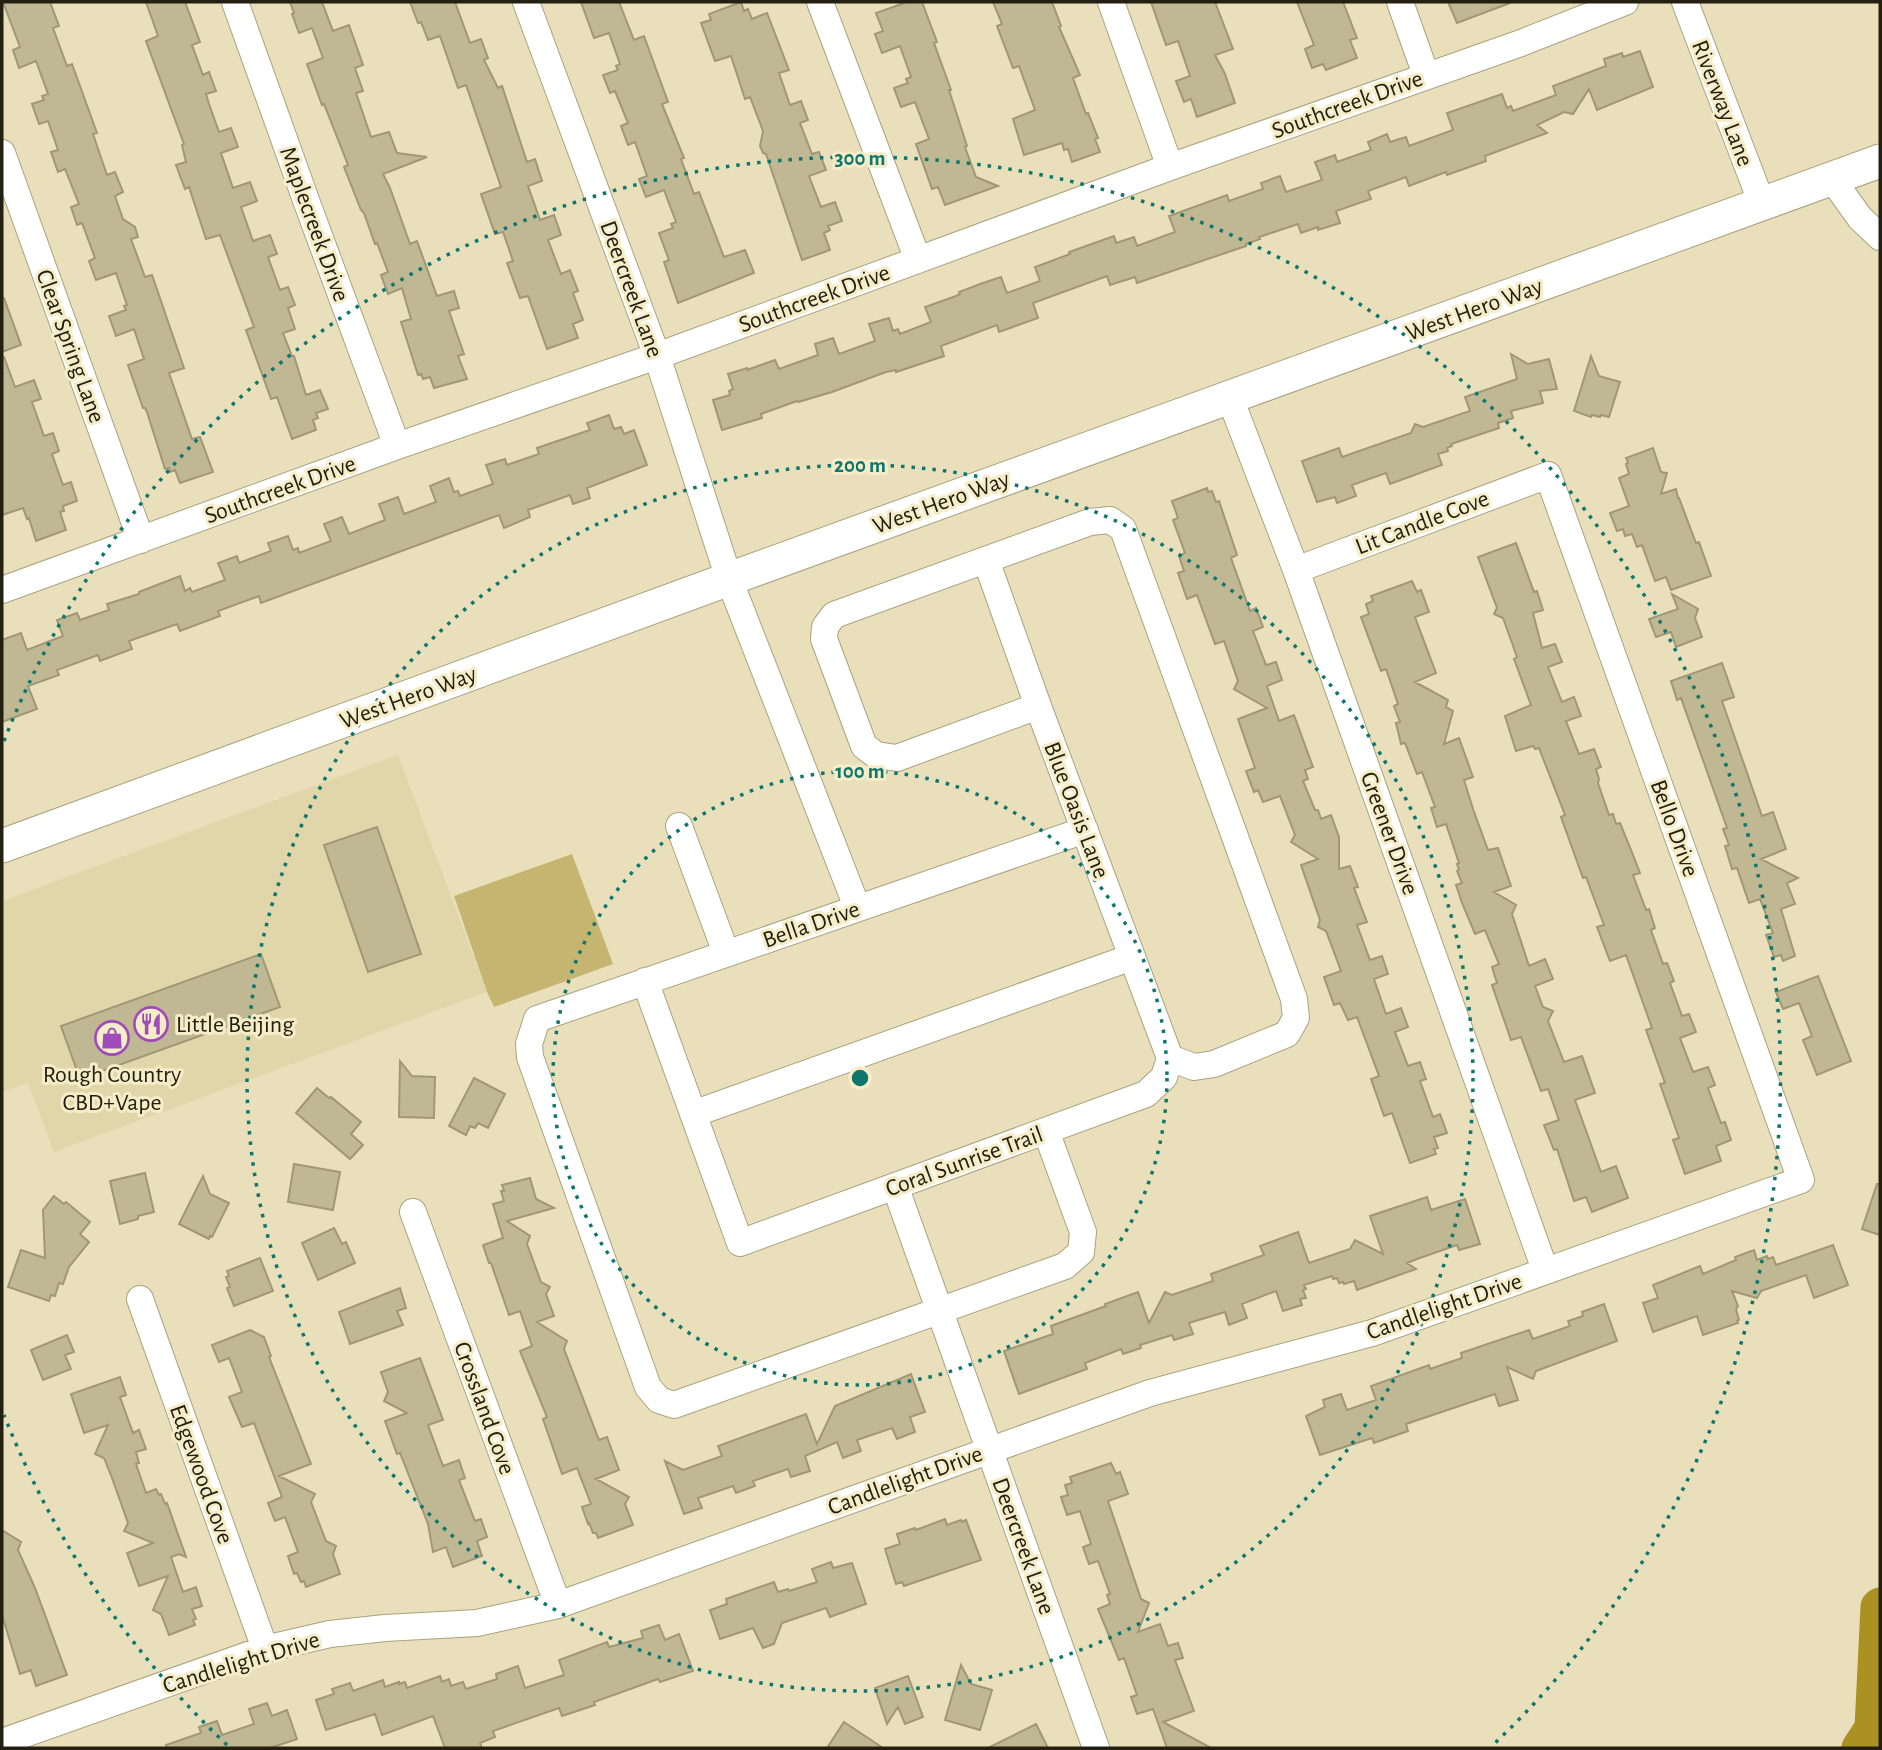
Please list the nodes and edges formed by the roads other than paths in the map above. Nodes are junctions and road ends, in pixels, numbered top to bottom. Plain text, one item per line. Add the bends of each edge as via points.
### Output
1 (235, 2) edge
2 (526, 2) edge
3 (820, 2) edge
4 (1111, 2) edge
5 (1399, 2) edge
6 (1625, 2) edge
7 (1685, 2) edge
8 (1426, 75) junction
9 (2, 153) edge
10 (1880, 161) edge
11 (1170, 167) junction
12 (1832, 180) junction
13 (1762, 204) junction
14 (1880, 237) edge
15 (918, 260) junction
16 (657, 356) junction
17 (1230, 398) junction
18 (397, 446) junction
19 (1548, 475) joint
20 (141, 540) junction
21 (986, 560) junction
22 (1296, 570) junction
23 (729, 579) junction
24 (2, 590) edge
25 (1038, 706) junction
26 (679, 826) dead end
27 (1085, 830) junction
28 (2, 846) edge
29 (857, 907) junction
30 (726, 953) junction
31 (1132, 957) junction
32 (645, 981) junction
33 (1170, 1058) junction
34 (693, 1114) junction
35 (1046, 1131) junction
36 (1801, 1180) joint
37 (895, 1186) junction
38 (413, 1212) dead end
39 (1545, 1270) junction
40 (140, 1299) dead end
41 (940, 1311) junction
42 (990, 1450) junction
43 (558, 1605) junction
44 (265, 1649) junction
45 (2, 1742) edge
46 (1096, 1748) edge

1 - 18 street, Maplecreek Drive
2 - 16 street, Deercreek Lane
3 - 15 street
4 - 11 street
5 - 8 street
6 - 8 street, Southcreek Drive
7 - 13 street, Riverway Lane
8 - 11 street, Southcreek Drive
9 - 20 street, Clear Spring Lane
10 - 12 main road, West Hero Way
11 - 15 street, Southcreek Drive
12 - 13 main road, West Hero Way
12 - 14 street
13 - 17 main road, West Hero Way
15 - 16 street, Southcreek Drive
16 - 18 street, Southcreek Drive
16 - 23 street, Deercreek Lane
17 - 22 street, Greener Drive
17 - 23 main road, West Hero Way
18 - 20 street, Southcreek Drive
19 - 22 street, Lit Candle Cove
19 - 36 street, Bello Drive
20 - 24 street, Southcreek Drive
21 - 25 street, Blue Oasis Lane
21 - 25 street via 834,615 825,626 824,639 864,746 876,755 897,758
21 - 33 street via 1090,522 1110,520 1123,529 1294,999 1296,1018 1287,1034 1214,1064 1194,1067
22 - 39 street, Greener Drive
23 - 28 main road, West Hero Way
23 - 29 street, Deercreek Lane
25 - 27 street, Blue Oasis Lane
26 - 30 street
27 - 29 street, Bella Drive
27 - 31 street, Blue Oasis Lane
29 - 30 street, Bella Drive
30 - 32 street, Bella Drive
31 - 33 street, Blue Oasis Lane
31 - 34 street
32 - 34 street
32 - 41 street, Bella Drive via 537,1019 529,1044 648,1387 659,1400 674,1405
33 - 35 street, Coral Sunrise Trail via 1164,1077 1146,1094
34 - 37 street, Coral Sunrise Trail via 740,1243
35 - 37 street, Coral Sunrise Trail
35 - 41 street via 1083,1232 1081,1252 1065,1266
36 - 39 street, Candlelight Drive
37 - 41 street, Deercreek Lane
38 - 43 street, Crossland Cove
39 - 42 street, Candlelight Drive via 1372,1333 1150,1393
40 - 44 street, Edgewood Cove
41 - 42 street, Deercreek Lane
42 - 43 street, Candlelight Drive
42 - 46 street, Deercreek Lane
43 - 44 street, Candlelight Drive via 477,1623 330,1634
44 - 45 street, Candlelight Drive

